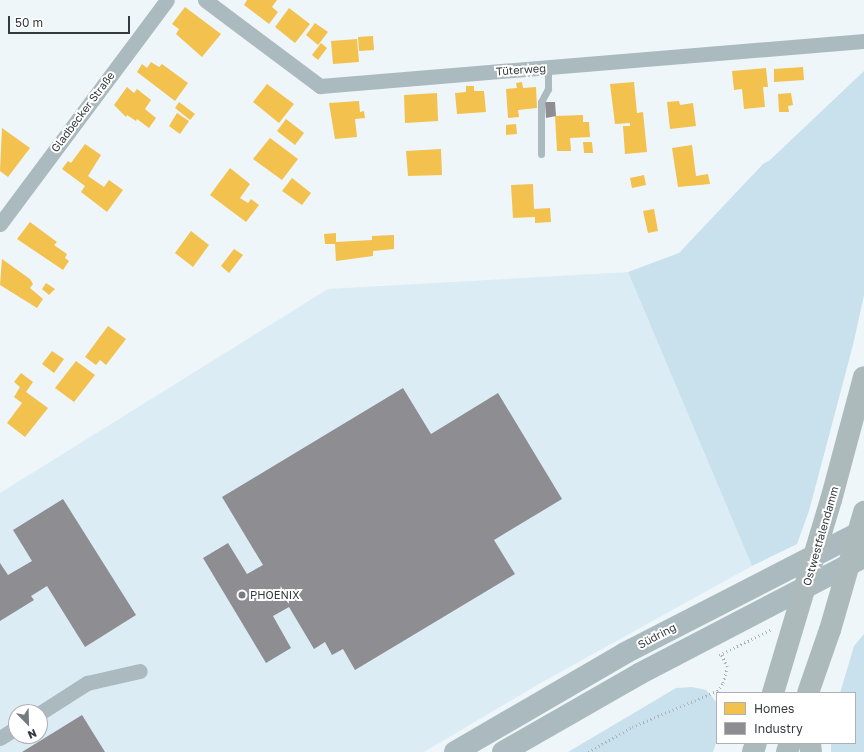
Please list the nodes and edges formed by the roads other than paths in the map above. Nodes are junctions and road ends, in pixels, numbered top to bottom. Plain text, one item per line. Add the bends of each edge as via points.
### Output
1 (167, 0) edge
2 (205, 0) edge
3 (864, 41) edge
4 (548, 68) junction
5 (541, 154) dead end
6 (0, 224) edge
7 (864, 378) edge
8 (864, 512) edge
9 (864, 530) edge
10 (864, 557) edge
11 (830, 630) junction
12 (140, 672) dead end
13 (773, 692) edge
14 (808, 692) edge
15 (819, 692) edge
16 (48, 708) edge
17 (455, 752) edge
18 (503, 752) edge

1 - 6 street, Gladbecker Straße
2 - 4 street, Tüterweg via 320,86
3 - 4 street, Tüterweg
4 - 5 lane via 548,89 541,102
7 - 13 highway, Ostwestfalendamm via 832,500
8 - 11 highway
9 - 17 main road, Südring via 626,653
10 - 18 main road via 638,674
11 - 14 highway
11 - 15 highway
12 - 16 street via 86,683

